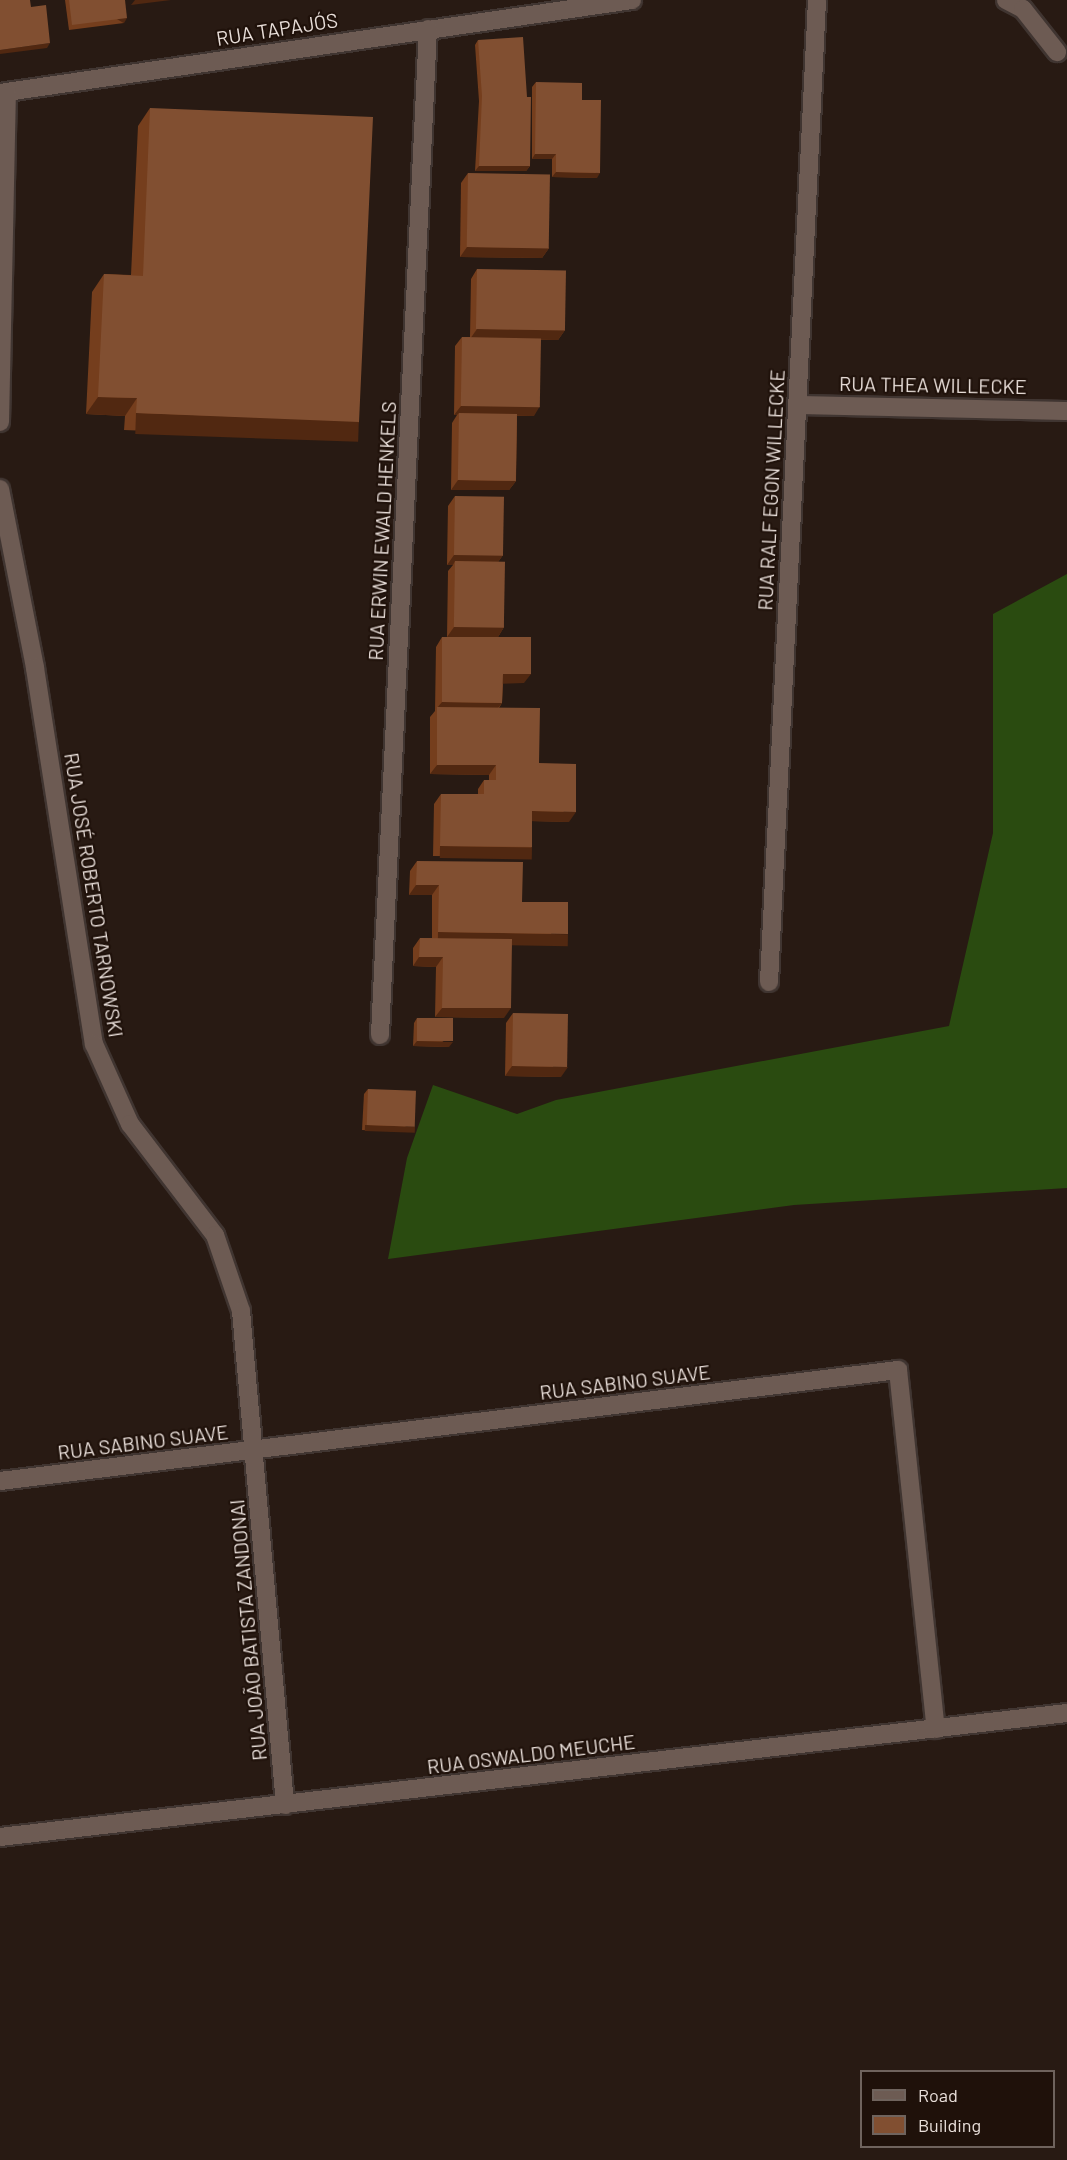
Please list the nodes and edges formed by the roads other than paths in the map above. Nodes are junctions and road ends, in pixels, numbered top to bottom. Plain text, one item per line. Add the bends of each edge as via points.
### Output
1 (632, 0) edge
2 (817, 0) edge
3 (1006, 0) edge
4 (429, 29) junction
5 (1057, 52) dead end
6 (4, 93) edge
7 (798, 405) junction
8 (1067, 411) edge
9 (0, 422) edge
10 (0, 489) edge
11 (770, 982) dead end
12 (380, 1035) dead end
13 (255, 1451) junction
14 (0, 1481) edge
15 (1067, 1713) edge
16 (936, 1729) junction
17 (285, 1805) junction
18 (0, 1837) edge

1 - 4 street, RUA TAPAJÓS
2 - 7 street, RUA RALF EGON WILLECKE
3 - 5 street via 1023,9
4 - 6 street, RUA TAPAJÓS
4 - 12 street, RUA ERWIN EWALD HENKELS
6 - 9 street
7 - 8 street, RUA THEA WILLECKE
7 - 11 street, RUA RALF EGON WILLECKE
10 - 13 street, RUA JOSÉ ROBERTO TARNOWSKI via 36,668 93,1044 130,1124 215,1235 241,1311
13 - 14 street, RUA SABINO SUAVE
13 - 16 street, RUA SABINO SUAVE via 898,1370
13 - 17 street, RUA JOÃO BATISTA ZANDONAI
15 - 16 street, RUA OSWALDO MEUCHE
16 - 17 street, RUA OSWALDO MEUCHE
17 - 18 street, RUA OSWALDO MEUCHE

